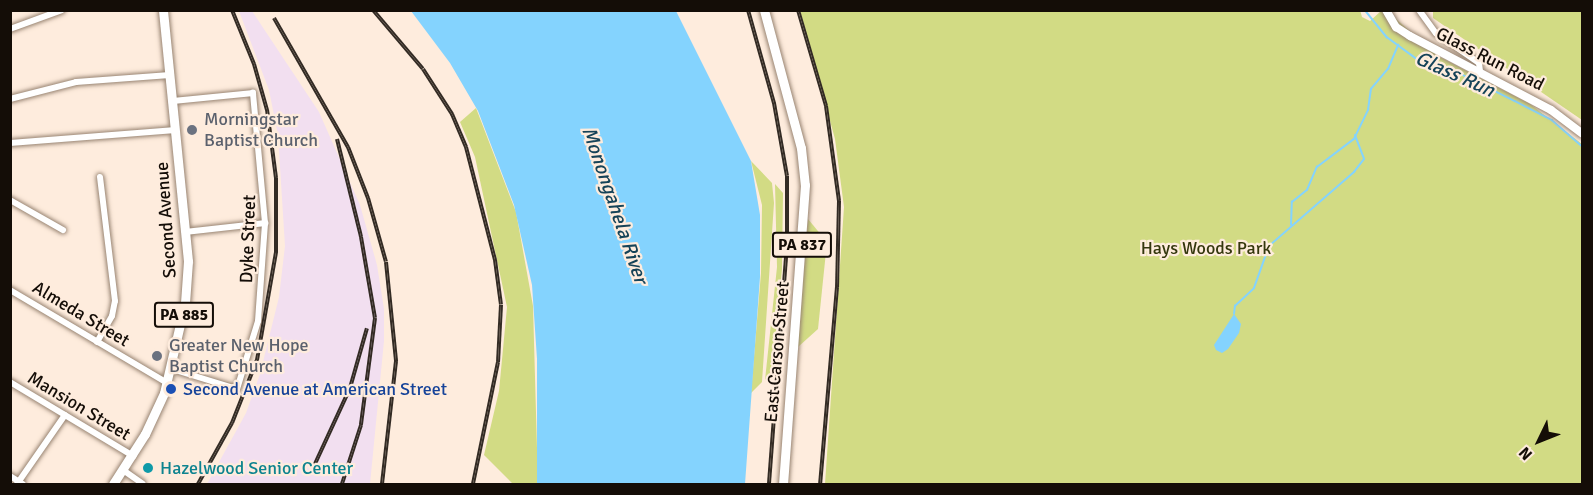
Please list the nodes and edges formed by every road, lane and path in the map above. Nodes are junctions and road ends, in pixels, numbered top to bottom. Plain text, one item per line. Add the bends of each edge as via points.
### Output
1 (62, 10) edge
2 (163, 10) edge
3 (764, 10) edge
4 (1386, 10) edge
5 (1419, 10) edge
6 (10, 29) edge
7 (1480, 71) junction
8 (170, 75) junction
9 (10, 99) edge
10 (173, 101) junction
11 (175, 130) junction
12 (1582, 134) edge
13 (10, 143) edge
14 (100, 177) dead end
15 (10, 200) edge
16 (266, 223) junction
17 (63, 230) dead end
18 (185, 232) junction
19 (10, 290) edge
20 (97, 342) junction
21 (172, 369) junction
22 (10, 382) edge
23 (167, 383) junction
24 (65, 415) junction
25 (133, 456) junction
26 (123, 470) junction
27 (10, 476) edge
28 (20, 484) edge
29 (113, 484) edge
30 (143, 484) edge
31 (783, 484) edge

1 - 6 street
2 - 8 main road, Second Avenue / PA 885
3 - 31 main road, East Carson Street / PA 837 via 801,148 805,185
4 - 7 main road, Glass Run Road via 1396,27
5 - 7 street via 1436,33 1479,63
7 - 12 main road, Glass Run Road via 1551,110
8 - 9 street via 76,82
8 - 10 main road, Second Avenue / PA 885
10 - 11 main road, Second Avenue / PA 885
10 - 16 street, Dyke Street via 250,92 256,100
11 - 13 street
11 - 18 main road, Second Avenue / PA 885
14 - 20 street via 115,301 114,311
15 - 17 street
16 - 18 street
16 - 21 street, Dyke Street via 258,321 237,388
18 - 21 main road, Second Avenue / PA 885 via 185,303
19 - 20 street, Almeda Street
20 - 23 street, Almeda Street
21 - 23 main road, Second Avenue / PA 885
22 - 24 street, Mansion Street
23 - 25 main road, Second Avenue / PA 885
24 - 25 street, Mansion Street
24 - 28 street
25 - 26 main road, Second Avenue / PA 885
26 - 29 main road, Second Avenue / PA 885
26 - 30 street
27 - 28 street

